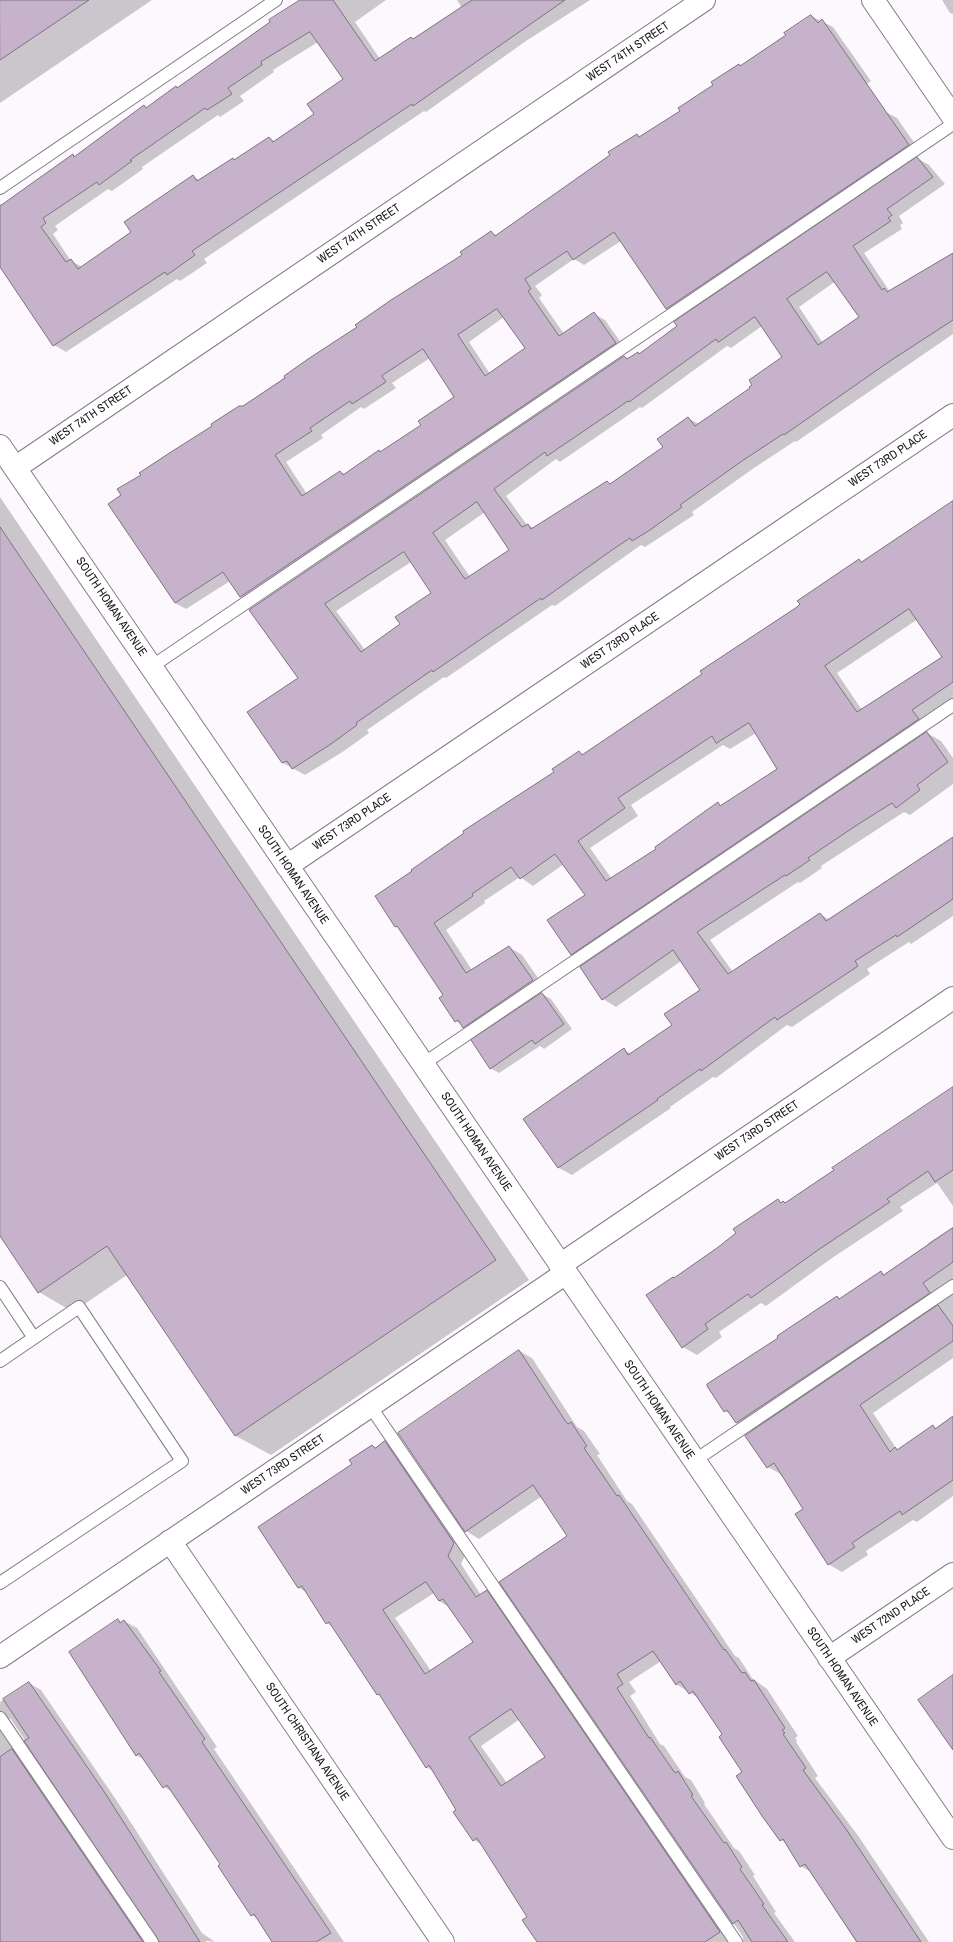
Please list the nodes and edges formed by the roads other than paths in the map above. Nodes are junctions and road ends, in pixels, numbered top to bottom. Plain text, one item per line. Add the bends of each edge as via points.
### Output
1 (276, 0) edge
2 (704, 0) edge
3 (874, 0) edge
4 (953, 117) edge
5 (953, 124) edge
6 (0, 188) edge
7 (953, 415) edge
8 (0, 446) edge
9 (15, 468) junction
10 (151, 667) junction
11 (953, 705) edge
12 (287, 866) junction
13 (953, 998) edge
14 (423, 1064) junction
15 (563, 1269) junction
16 (953, 1286) edge
17 (0, 1287) edge
18 (34, 1338) junction
19 (0, 1361) edge
20 (370, 1406) junction
21 (694, 1461) junction
22 (170, 1541) junction
23 (953, 1574) edge
24 (0, 1583) edge
25 (0, 1657) edge
26 (829, 1658) junction
27 (0, 1718) edge
28 (953, 1838) edge
29 (152, 1942) edge
30 (443, 1942) edge
31 (736, 1942) edge

1 - 6 lane
2 - 9 street, WEST 74TH STREET
3 - 4 street
5 - 10 lane
7 - 12 street, WEST 73RD PLACE
8 - 9 street, SOUTH HOMAN AVENUE
9 - 10 street, SOUTH HOMAN AVENUE
10 - 12 street, SOUTH HOMAN AVENUE
11 - 14 lane
12 - 14 street, SOUTH HOMAN AVENUE
13 - 15 street, WEST 73RD STREET
14 - 15 street, SOUTH HOMAN AVENUE
15 - 20 street, WEST 73RD STREET
15 - 21 street, SOUTH HOMAN AVENUE
16 - 21 lane
17 - 18 lane
18 - 19 lane
18 - 24 lane via 79,1307 182,1461
20 - 22 street, WEST 73RD STREET
20 - 31 lane
21 - 26 street, SOUTH HOMAN AVENUE
22 - 25 street, WEST 73RD STREET
22 - 30 street, SOUTH CHRISTIANA AVENUE
23 - 26 street, WEST 72ND PLACE
26 - 28 street, SOUTH HOMAN AVENUE
27 - 29 lane

